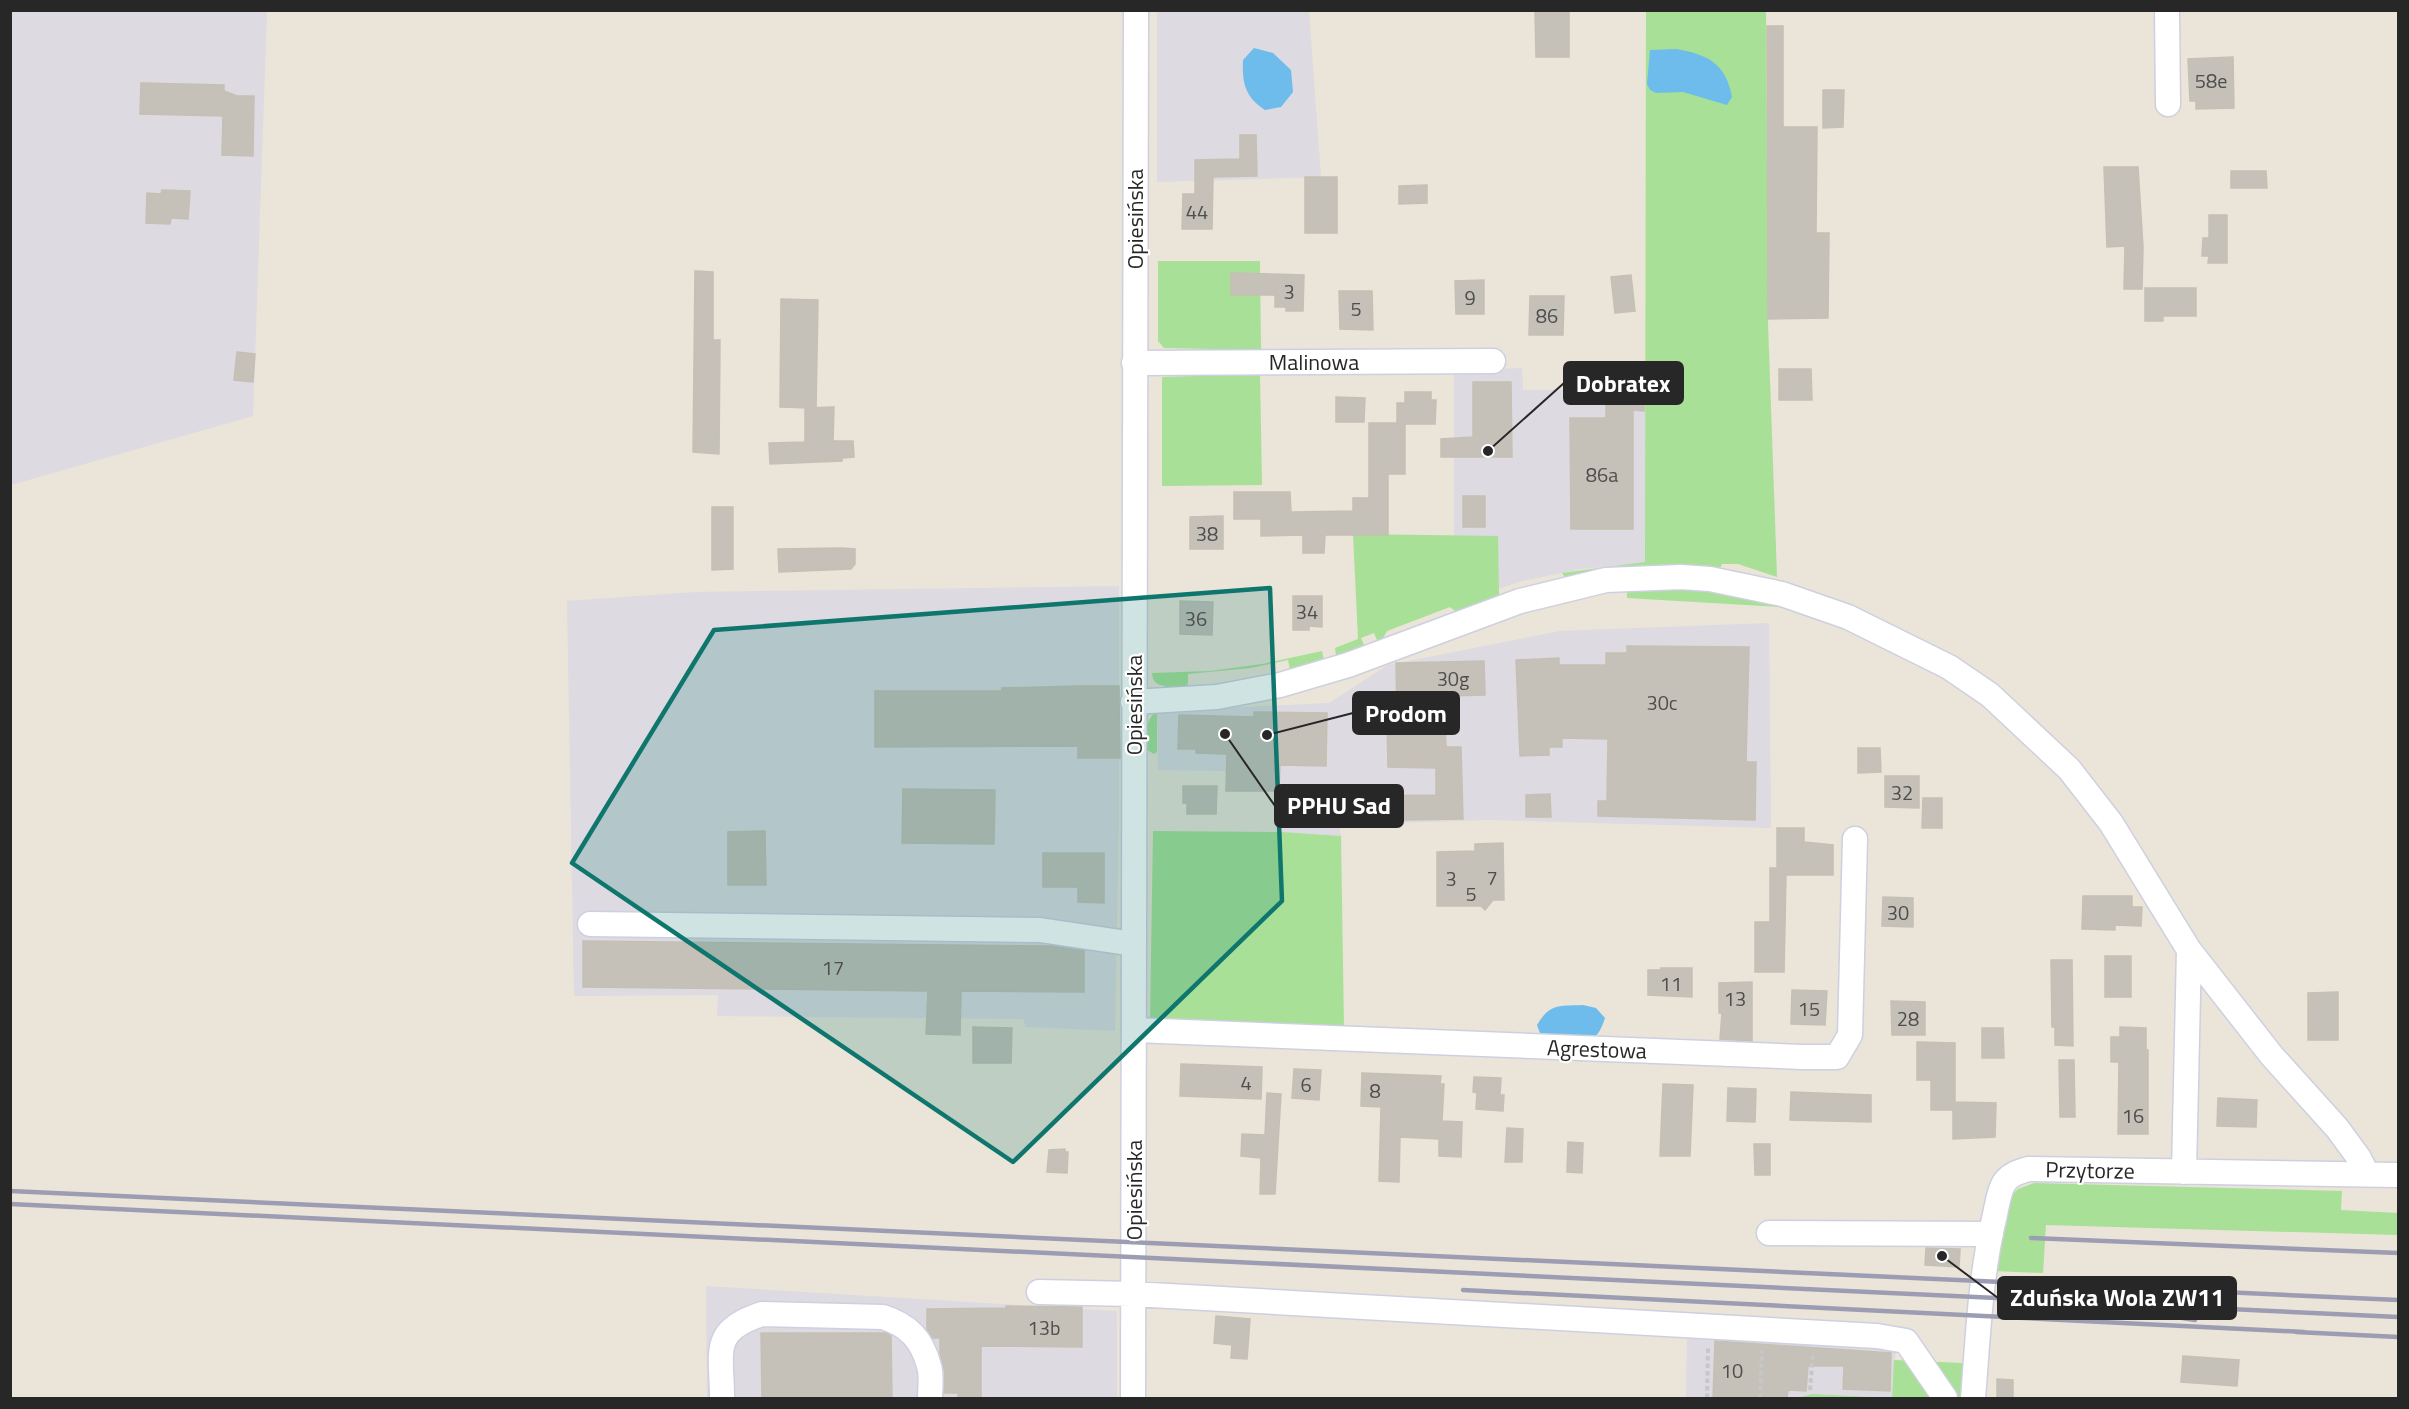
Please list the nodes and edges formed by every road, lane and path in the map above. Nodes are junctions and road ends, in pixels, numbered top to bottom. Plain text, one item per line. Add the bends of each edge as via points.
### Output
1 (1136, 10) edge
2 (2167, 10) edge
3 (2168, 104) dead end
4 (1493, 362) dead end
5 (1134, 363) junction
6 (1133, 702) junction
7 (1855, 839) dead end
8 (590, 924) dead end
9 (1134, 944) junction
10 (2189, 950) junction
11 (1135, 1030) junction
12 (2184, 1172) junction
13 (2367, 1174) junction
14 (2398, 1175) edge
15 (1769, 1233) dead end
16 (1991, 1234) junction
17 (1039, 1292) dead end
18 (1133, 1294) junction
19 (1709, 1326) junction
20 (1764, 1330) junction
21 (1814, 1333) junction
22 (1810, 1390) dead end
23 (722, 1398) edge
24 (930, 1398) edge
25 (1133, 1398) edge
26 (1707, 1398) edge
27 (1760, 1398) edge
28 (1945, 1398) edge
29 (1973, 1398) edge

1 - 5 street, Opiesińska
2 - 3 street
4 - 5 street, Malinowa
5 - 6 street, Opiesińska
6 - 9 street, Opiesińska
6 - 10 street via 1217,697 1280,685 1348,665 1520,601 1606,580 1710,579 1782,594 1848,617 1949,667 1990,695 2069,769 2111,823
7 - 11 street, Agrestowa via 1850,1035 1837,1057
8 - 9 street via 1040,930
9 - 11 street, Opiesińska
10 - 12 street
10 - 13 street via 2272,1056 2337,1128
11 - 18 street, Opiesińska
12 - 13 street, Przytorze
12 - 16 street, Przytorze via 2028,1169 2005,1182
13 - 14 street, Przytorze
15 - 16 street
16 - 29 street, Przytorze
17 - 18 street
18 - 19 street
18 - 25 street, Opiesińska
19 - 20 street
19 - 26 path
20 - 21 street
20 - 27 path
21 - 22 path
21 - 28 street via 1906,1341
23 - 24 street via 722,1342 730,1328 762,1314 883,1317 901,1323 915,1335 930,1366

